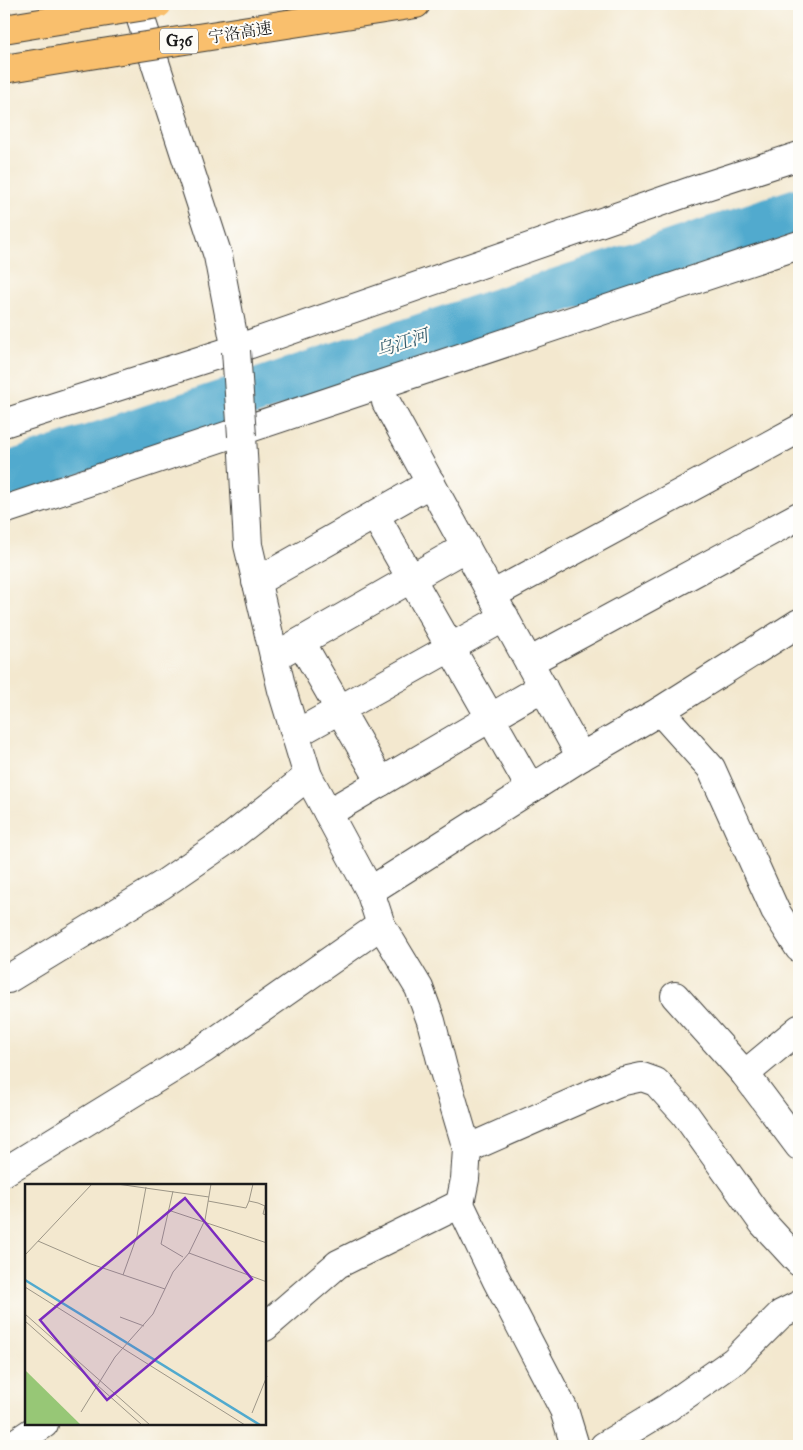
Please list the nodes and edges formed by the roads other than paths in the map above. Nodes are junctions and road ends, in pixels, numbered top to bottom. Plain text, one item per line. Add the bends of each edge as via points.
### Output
1 (136, 4) edge
2 (158, 4) edge
3 (416, 4) edge
4 (4, 29) edge
5 (4, 69) edge
6 (799, 156) edge
7 (799, 245) edge
8 (799, 264) edge
9 (236, 350) junction
10 (386, 402) junction
11 (4, 423) edge
12 (799, 429) edge
13 (243, 442) junction
14 (431, 483) junction
15 (4, 510) edge
16 (375, 515) junction
17 (799, 516) edge
18 (4, 528) edge
19 (466, 547) junction
20 (411, 578) junction
21 (256, 582) junction
22 (498, 606) junction
23 (799, 623) edge
24 (301, 642) junction
25 (450, 648) junction
26 (274, 657) junction
27 (529, 662) junction
28 (543, 687) junction
29 (340, 710) junction
30 (660, 711) junction
31 (490, 718) junction
32 (296, 734) junction
33 (581, 757) junction
34 (308, 776) junction
35 (382, 782) junction
36 (531, 789) junction
37 (328, 813) junction
38 (370, 891) junction
39 (380, 925) junction
40 (799, 948) edge
41 (8, 979) dead end
42 (676, 996) dead end
43 (799, 1029) edge
44 (745, 1074) junction
45 (798, 1140) edge
46 (467, 1149) junction
47 (4, 1172) edge
48 (460, 1204) junction
49 (799, 1262) edge
50 (799, 1305) edge
51 (266, 1326) edge
52 (42, 1425) edge
53 (10, 1446) edge
54 (575, 1446) edge
55 (604, 1446) edge

1 - 9 street via 218,256
2 - 4 highway, bridge
3 - 5 highway, 宁洛高速 / G36, bridge
6 - 9 street
7 - 15 street
8 - 10 street
9 - 11 street
9 - 13 street, bridge
10 - 13 street
10 - 14 street
12 - 22 street
13 - 18 street
13 - 21 street via 248,545
14 - 16 street
14 - 19 street
16 - 20 street
16 - 21 street
17 - 27 street
19 - 20 street
19 - 22 street
20 - 24 street
20 - 25 street
21 - 26 street
22 - 25 street
22 - 27 street
23 - 30 street
24 - 26 street
24 - 29 street
25 - 29 street
25 - 31 street
26 - 32 street
27 - 28 street
28 - 31 street
28 - 33 street
29 - 32 street
29 - 35 street
30 - 33 street
30 - 40 street via 711,768 775,910
31 - 35 street
31 - 36 street
32 - 34 street
33 - 36 street
34 - 37 street
34 - 41 street via 226,841 162,885
35 - 37 street
36 - 38 street
37 - 38 street
38 - 39 street
39 - 46 street via 419,988
39 - 47 street via 204,1049
42 - 44 street
43 - 44 street
44 - 45 street
46 - 48 street
46 - 49 street via 619,1082 642,1077 656,1082 685,1114 763,1223
48 - 51 street via 338,1264
48 - 54 street via 564,1410
50 - 55 street via 781,1314 734,1361 667,1408
52 - 53 street

